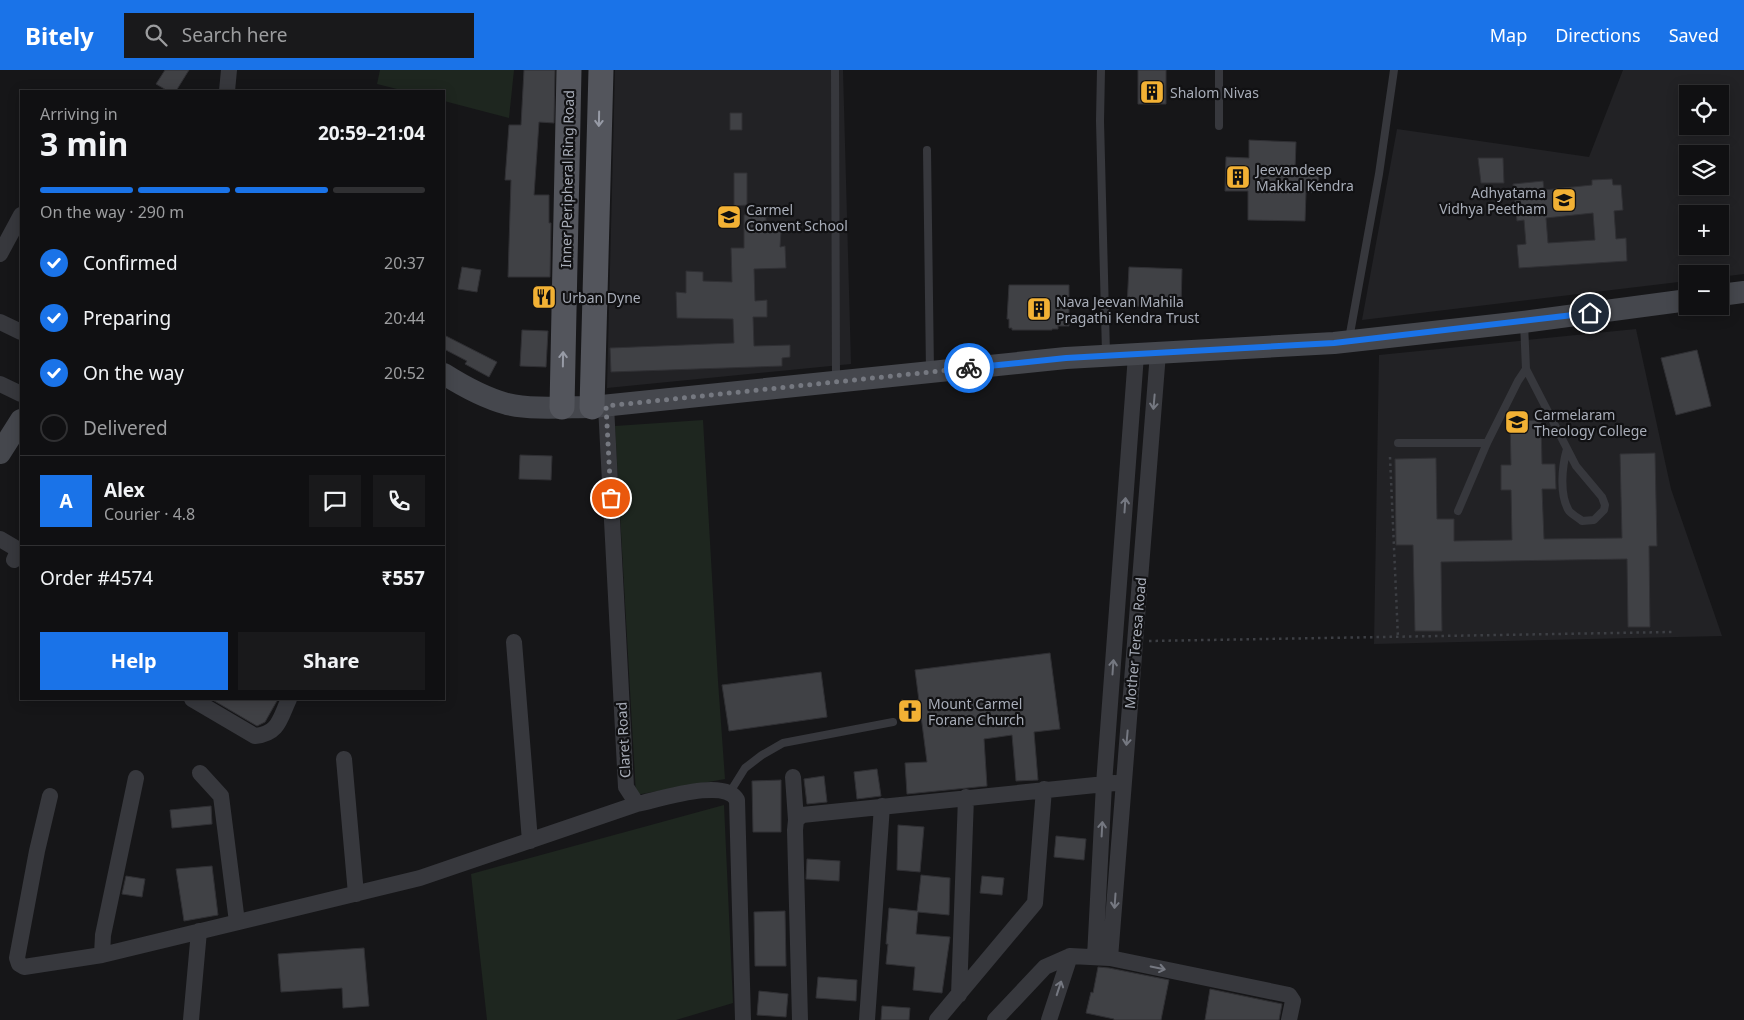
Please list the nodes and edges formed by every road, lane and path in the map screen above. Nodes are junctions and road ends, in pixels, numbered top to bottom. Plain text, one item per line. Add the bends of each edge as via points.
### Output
1 (229, 70) edge
2 (569, 70) edge
3 (601, 70) edge
4 (835, 70) edge
5 (1101, 70) edge
6 (1219, 70) edge
7 (1394, 70) edge
8 (227, 90) edge
9 (1219, 126) dead end
10 (927, 150) dead end
11 (20, 217) edge
12 (0, 254) edge
13 (1744, 292) edge
14 (1729, 294) edge
15 (1679, 301) edge
16 (0, 322) edge
17 (1524, 322) junction
18 (20, 332) edge
19 (1349, 341) junction
20 (1136, 354) junction
21 (1158, 354) junction
22 (1106, 356) junction
23 (1526, 369) junction
24 (930, 372) junction
25 (445, 375) edge
26 (836, 381) junction
27 (0, 384) edge
28 (20, 394) edge
29 (599, 406) junction
30 (562, 408) junction
31 (1398, 443) dead end
32 (1487, 443) junction
33 (1567, 449) junction
34 (1390, 457) dead end
35 (1458, 511) dead end
36 (0, 539) edge
37 (12, 562) edge
38 (1672, 632) dead end
39 (1398, 638) junction
40 (514, 642) dead end
41 (1135, 642) junction
42 (194, 700) edge
43 (289, 700) edge
44 (893, 722) dead end
45 (344, 758) dead end
46 (200, 773) dead end
47 (793, 776) dead end
48 (136, 778) dead end
49 (1124, 782) junction
50 (1104, 784) junction
51 (1044, 789) junction
52 (730, 792) junction
53 (50, 796) dead end
54 (966, 798) junction
55 (637, 804) junction
56 (882, 806) junction
57 (796, 820) junction
58 (530, 841) junction
59 (356, 894) junction
60 (237, 922) junction
61 (199, 931) junction
62 (1105, 932) junction
63 (102, 955) junction
64 (1070, 956) junction
65 (1103, 958) junction
66 (959, 995) junction
67 (191, 1020) edge
68 (743, 1020) edge
69 (800, 1020) edge
70 (867, 1020) edge
71 (938, 1020) edge
72 (995, 1020) edge
73 (1048, 1020) edge
74 (1289, 1020) edge

1 - 8 street
30 -> 2 main road, Inner Peripheral Ring Road
3 -> 29 main road
4 - 26 lane
5 - 22 lane
6 - 9 lane
7 - 19 lane
10 - 24 lane
11 - 12 street
13 - 14 main road
15 - 17 main road
16 - 18 street
17 - 19 main road
17 - 23 lane
19 - 21 main road
20 - 21 main road
20 - 22 main road
50 -> 20 street, Mother Teresa Road
21 -> 41 street, Mother Teresa Road
22 - 24 main road
23 - 32 lane
23 - 33 lane
24 - 26 main road
25 - 30 main road via 507,404
26 - 29 main road
27 - 28 street
29 - 30 main road
29 - 55 street, Claret Road via 626,787
31 - 32 lane
32 - 35 lane
33 - 33 lane via 1576,466 1602,497 1604,510 1594,520 1582,521 1569,510 1563,492 1562,467
34 - 39 path
36 - 37 street via 17,548
38 - 39 path
39 - 41 path
40 - 58 street
41 -> 49 street, Mother Teresa Road
42 - 43 street via 255,736 274,730
44 - 52 lane via 783,744 745,768
45 - 59 street
46 - 60 street via 221,796
47 - 57 street
48 - 63 street via 103,935
49 - 50 street
49 -> 62 street, Mother Teresa Road
50 - 51 street
62 -> 50 street, Mother Teresa Road
51 - 54 street
51 - 66 street via 1034,903
52 - 55 street via 706,789
52 - 68 street via 737,803
53 - 63 street via 37,851 19,964 24,968
54 - 56 street
54 - 66 street
55 - 58 street
56 - 57 street via 802,815
56 - 70 street
57 - 69 street
58 - 59 street via 420,878
59 - 60 street
60 - 61 street
61 - 63 street
61 - 67 street
62 - 65 street
64 - 65 street
64 - 72 street via 1045,967
73 -> 64 street
65 -> 74 street via 1289,995 1293,1001
66 - 71 street

